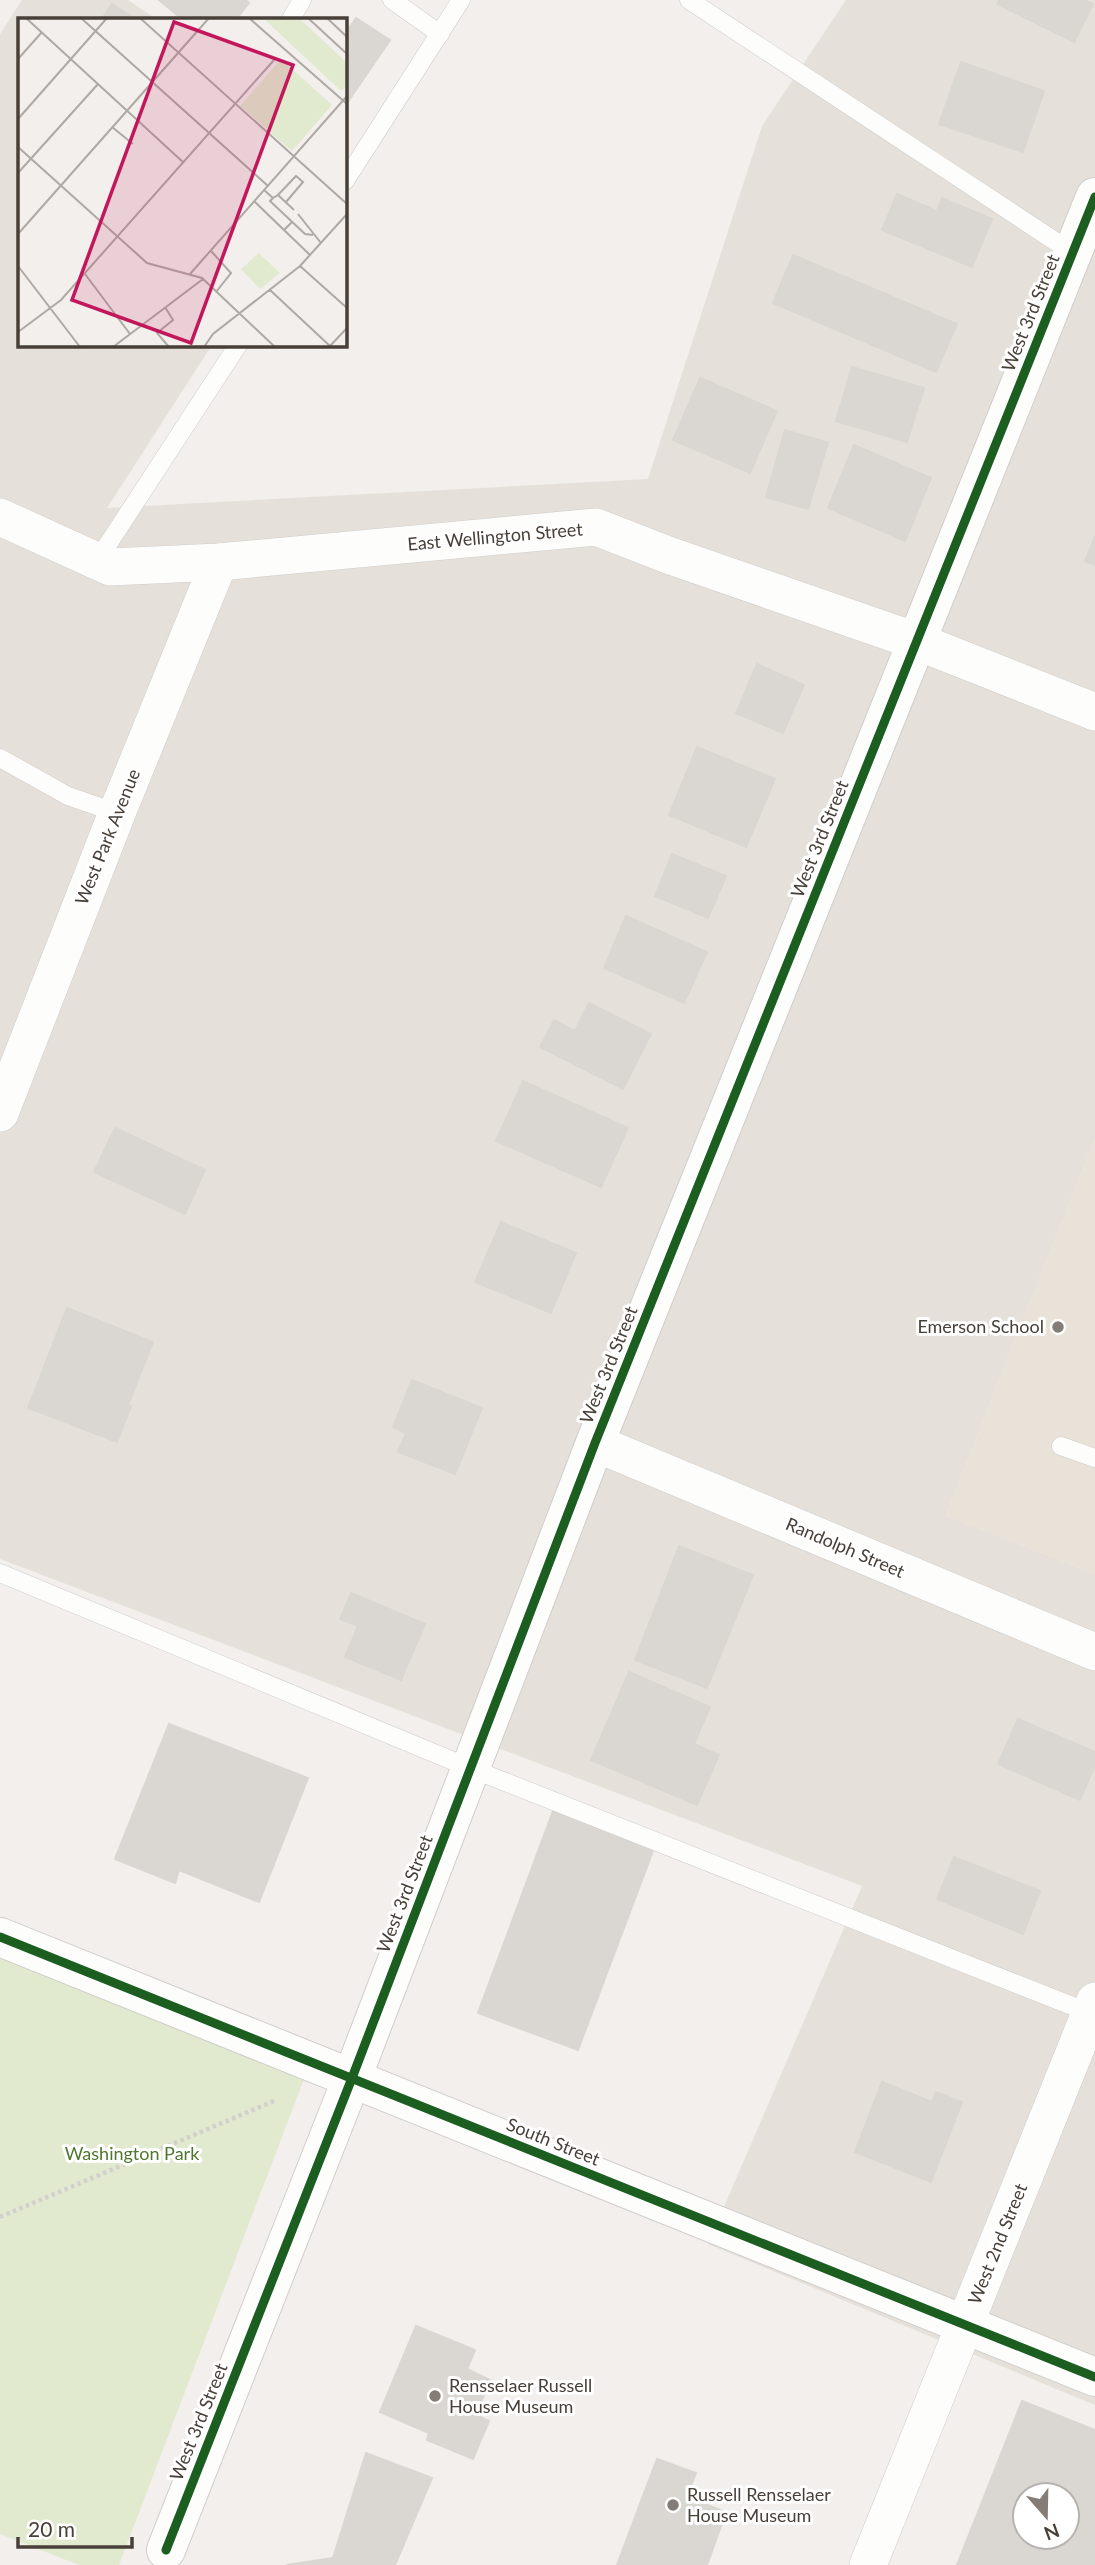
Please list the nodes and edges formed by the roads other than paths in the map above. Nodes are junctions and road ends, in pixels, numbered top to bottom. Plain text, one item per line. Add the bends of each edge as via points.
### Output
1 (302, 0) edge
2 (392, 0) edge
3 (461, 0) edge
4 (689, 0) edge
5 (292, 18) edge
6 (440, 34) junction
7 (346, 179) edge
8 (1095, 197) edge
9 (1073, 253) junction
10 (237, 346) edge
11 (0, 517) edge
12 (97, 561) junction
13 (219, 562) junction
14 (916, 641) junction
15 (1095, 712) edge
16 (0, 758) edge
17 (117, 813) junction
18 (0, 1113) edge
19 (595, 1443) junction
20 (1061, 1446) dead end
21 (1095, 1458) edge
22 (0, 1573) edge
23 (1095, 1652) edge
24 (471, 1769) junction
25 (0, 1937) edge
26 (1093, 2010) edge
27 (352, 2078) junction
28 (966, 2325) junction
29 (1095, 2377) edge
30 (166, 2550) dead end
31 (868, 2565) edge

1 - 5 lane
2 - 6 lane
3 - 6 lane
4 - 9 lane
6 - 7 lane
8 - 9 street, West 3rd Street
9 - 14 street, West 3rd Street
10 - 12 lane
11 - 12 street, East Wellington Street
12 - 13 street, East Wellington Street via 110,567
13 - 14 street, East Wellington Street via 596,527
13 - 17 street, West Park Avenue
14 - 15 street, East Wellington Street
14 - 19 street, West 3rd Street
16 - 17 lane via 68,796
17 - 18 street, West Park Avenue
19 - 23 street, Randolph Street
19 - 24 street, West 3rd Street
20 - 21 lane
22 - 24 lane
24 - 26 lane
24 - 27 street, West 3rd Street
25 - 27 street, South Street
26 - 28 street, West 2nd Street
27 - 28 street, South Street
27 - 30 street, West 3rd Street
28 - 29 street, South Street
28 - 31 street, West 2nd Street

